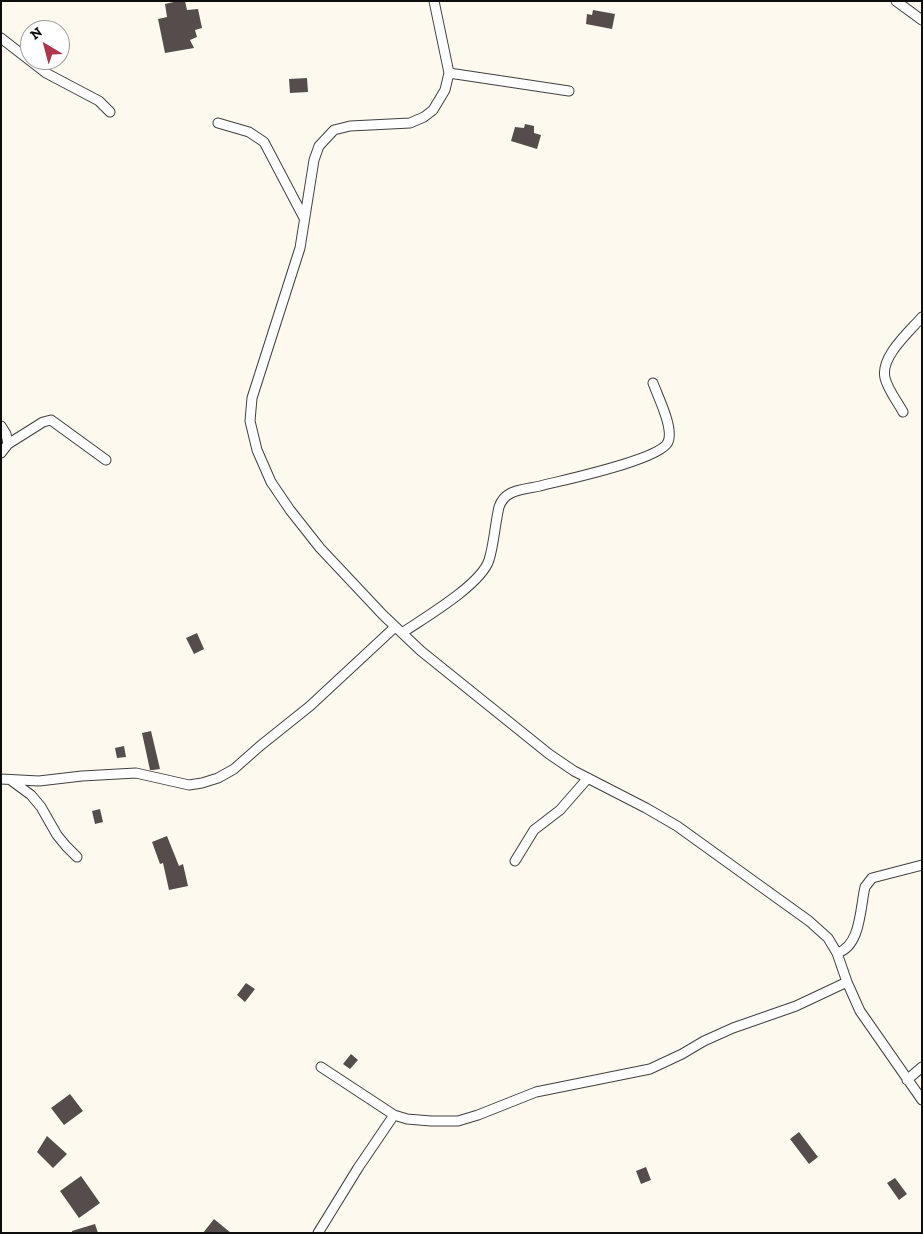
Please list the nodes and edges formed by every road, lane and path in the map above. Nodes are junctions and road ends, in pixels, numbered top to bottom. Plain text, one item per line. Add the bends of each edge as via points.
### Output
1 (434, 1) edge
2 (896, 1) edge
3 (922, 20) edge
4 (1, 38) edge
5 (449, 73) junction
6 (569, 91) dead end
7 (110, 112) dead end
8 (218, 123) dead end
9 (304, 218) junction
10 (922, 317) edge
11 (653, 384) dead end
12 (903, 412) dead end
13 (1, 426) edge
14 (8, 444) junction
15 (1, 453) edge
16 (106, 460) dead end
17 (398, 630) junction
18 (588, 778) junction
19 (1, 779) edge
20 (12, 781) junction
21 (77, 856) dead end
22 (515, 861) dead end
23 (922, 865) edge
24 (837, 953) junction
25 (847, 982) junction
26 (321, 1067) dead end
27 (922, 1067) edge
28 (907, 1080) junction
29 (922, 1100) edge
30 (394, 1115) junction
31 (318, 1233) edge

1 - 5 street
2 - 3 street
4 - 7 street via 46,73 98,101
5 - 6 street
5 - 9 street via 445,90 424,118 410,123 350,126 334,130 319,146 314,160
8 - 9 street via 249,132 264,142
9 - 17 street via 300,248 252,398 250,421 257,450 271,482 290,510 320,548
10 - 12 street via 889,355 884,368 885,378
11 - 17 street via 670,432 669,441 663,449 650,456 512,492 498,507 489,561 482,573 452,599
13 - 14 street
14 - 15 street
14 - 16 street via 51,420
17 - 18 street via 549,754
17 - 20 street via 234,769 218,778 189,785 136,773
18 - 22 street via 560,810 534,830
18 - 24 street via 677,826 809,921 828,938
19 - 20 street
20 - 21 street via 31,795 57,835
23 - 24 street via 867,882 855,939 844,951
24 - 25 street
25 - 28 street via 860,1011
25 - 30 street via 796,1006 733,1028 650,1069 536,1092 458,1121 407,1119
26 - 30 street
27 - 28 street
28 - 29 street
30 - 31 street

